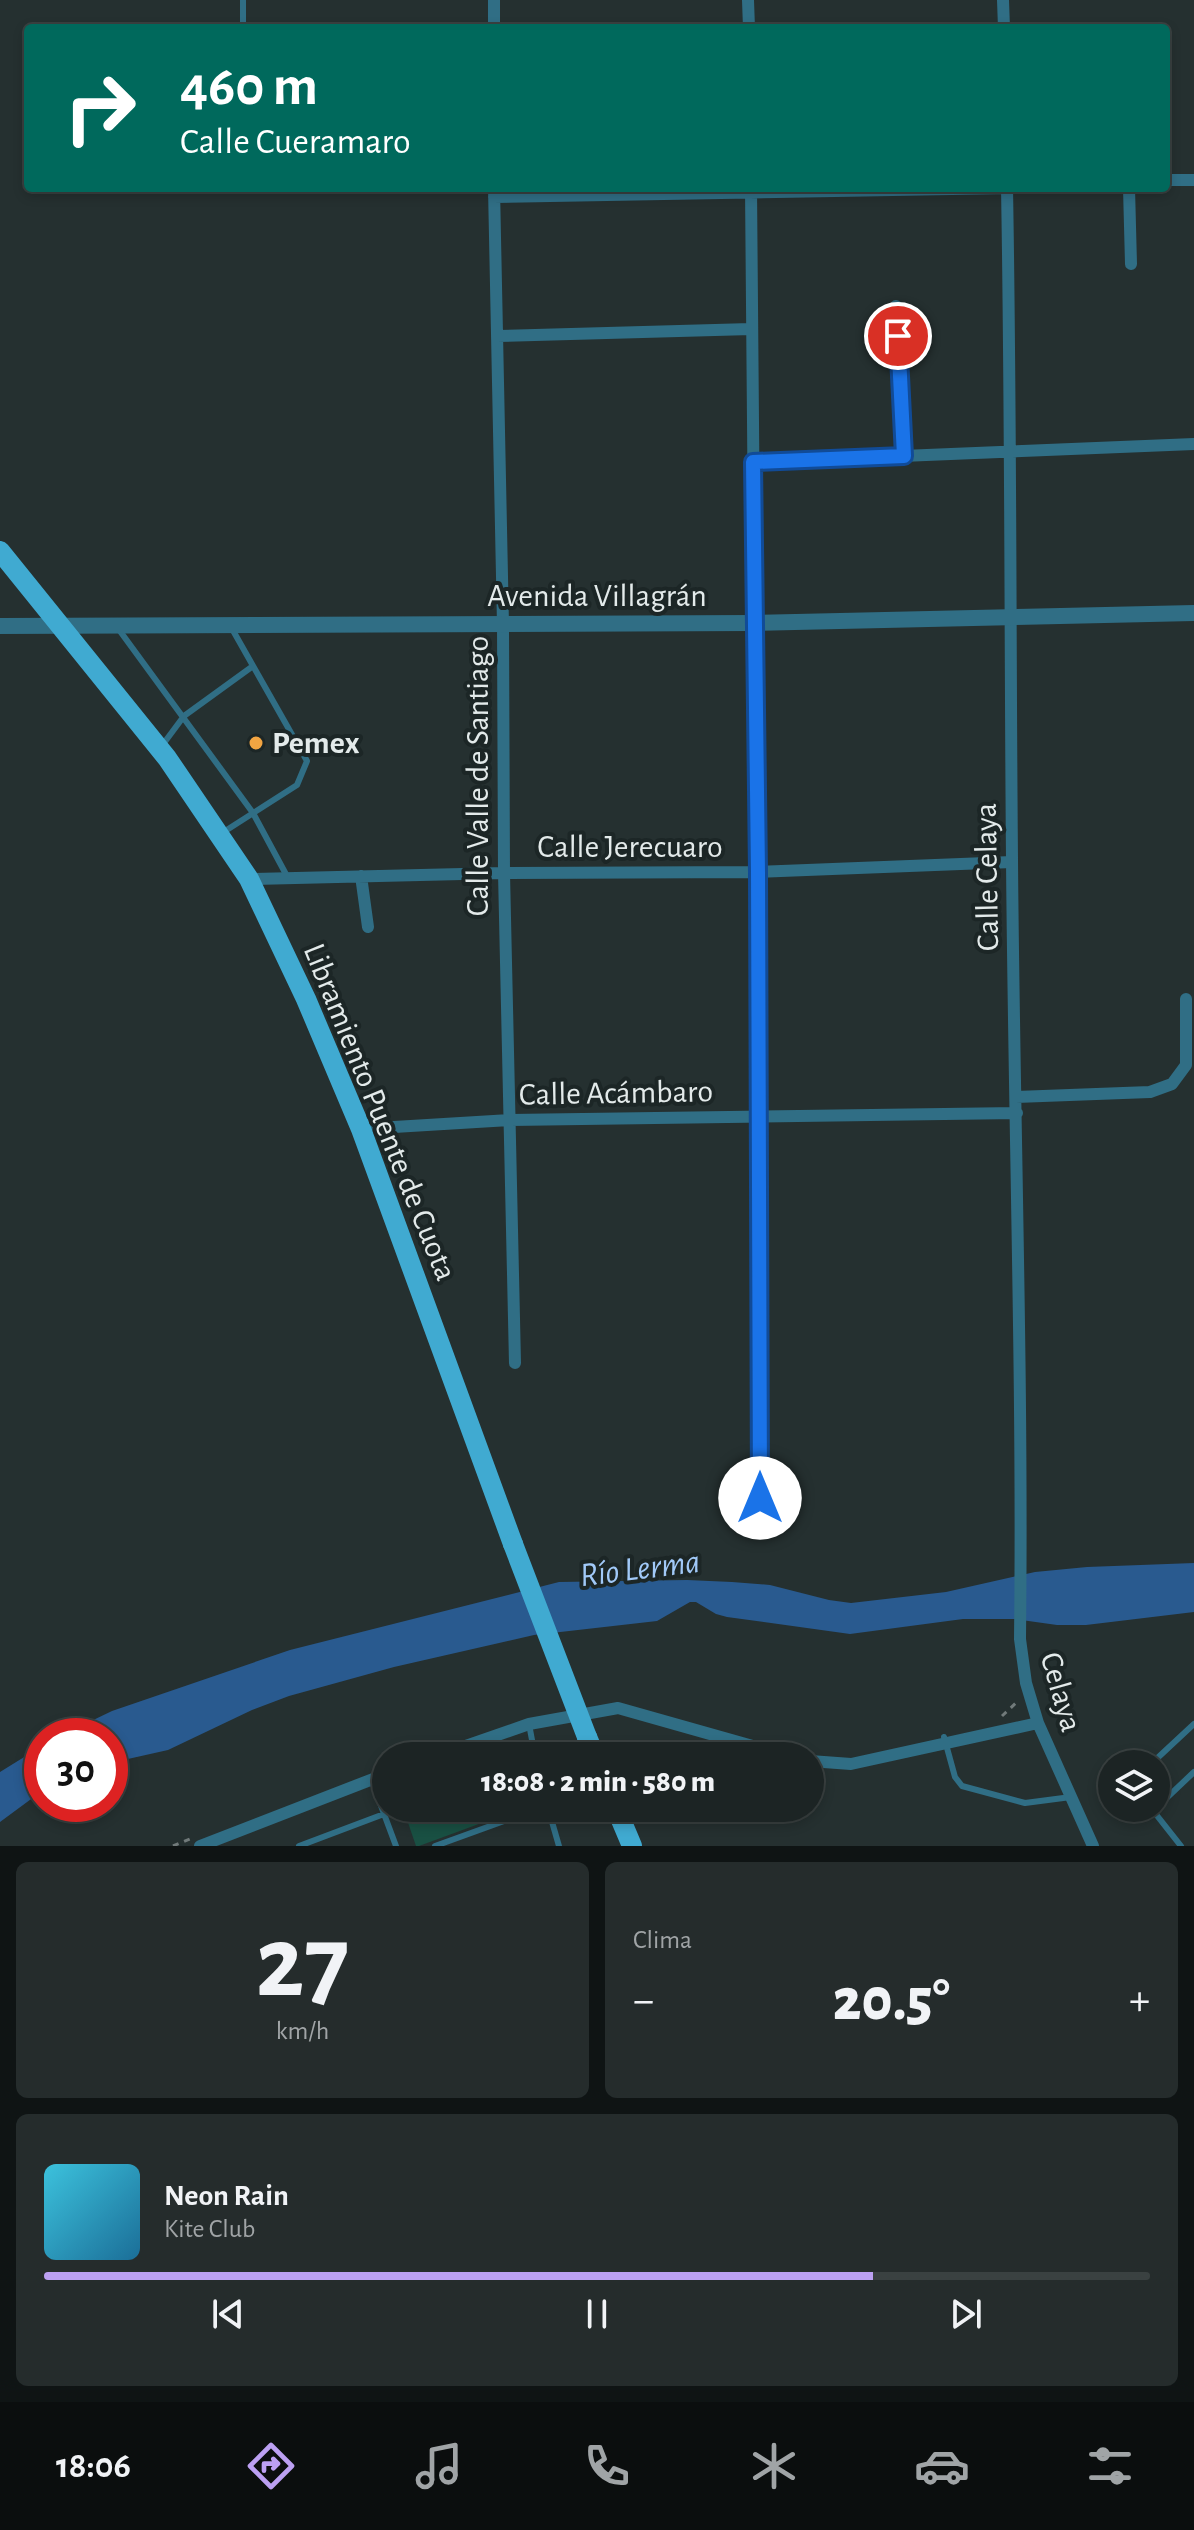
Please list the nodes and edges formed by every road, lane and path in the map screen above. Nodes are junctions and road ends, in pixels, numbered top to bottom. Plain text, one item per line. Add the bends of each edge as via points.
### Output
1 (243, 0) edge
2 (494, 0) edge
3 (748, 0) edge
4 (1003, 0) edge
5 (243, 24) edge
6 (494, 24) edge
7 (749, 24) edge
8 (1004, 24) edge
9 (1170, 180) edge
10 (1194, 180) edge
11 (494, 192) edge
12 (624, 192) edge
13 (751, 192) edge
14 (1008, 192) edge
15 (1129, 192) edge
16 (1131, 264) dead end
17 (896, 306) dead end
18 (751, 329) junction
19 (497, 336) junction
20 (1194, 444) edge
21 (1011, 451) junction
22 (904, 456) junction
23 (753, 462) junction
24 (0, 551) edge
25 (0, 578) edge
26 (1194, 613) edge
27 (1011, 618) junction
28 (753, 623) junction
29 (60, 625) junction
30 (115, 625) junction
31 (230, 625) junction
32 (503, 625) junction
33 (0, 626) edge
34 (253, 666) junction
35 (184, 716) junction
36 (160, 748) junction
37 (253, 813) junction
38 (219, 835) junction
39 (1012, 862) junction
40 (758, 872) junction
41 (504, 873) junction
42 (361, 876) junction
43 (288, 878) junction
44 (249, 879) junction
45 (368, 927) dead end
46 (1186, 999) dead end
47 (1016, 1097) junction
48 (1017, 1113) junction
49 (758, 1117) junction
50 (510, 1120) junction
51 (361, 1129) junction
52 (515, 1363) dead end
53 (760, 1498) dead end
54 (1021, 1565) joint
55 (1038, 1723) junction
56 (529, 1724) junction
57 (1194, 1724) edge
58 (944, 1740) junction
59 (477, 1742) edge
60 (532, 1742) edge
61 (589, 1742) edge
62 (738, 1742) edge
63 (1166, 1750) edge
64 (824, 1762) edge
65 (1194, 1772) edge
66 (371, 1779) edge
67 (1170, 1794) edge
68 (1071, 1797) junction
69 (372, 1819) edge
70 (387, 1822) edge
71 (501, 1822) edge
72 (552, 1822) edge
73 (622, 1822) edge
74 (1163, 1822) edge
75 (200, 1846) edge
76 (299, 1846) edge
77 (396, 1846) edge
78 (435, 1846) edge
79 (559, 1846) edge
80 (632, 1846) edge
81 (1093, 1846) edge
82 (1181, 1846) edge

1 - 5 lane
2 - 6 street
3 - 7 street
4 - 8 street
9 - 10 street
11 - 12 street
11 - 19 street, Calle Valle de Santiago
13 - 18 street
14 - 21 street, Calle Celaya
15 - 16 street
17 - 22 street
18 - 19 street
18 - 23 street
19 - 32 street, Calle Valle de Santiago
20 - 21 street
21 - 22 street
21 - 27 street, Calle Celaya
22 - 23 street
23 - 28 street
24 - 25 main road
24 - 29 main road, Libramiento Puente de Cuota
26 - 27 street, Avenida Villagrán
27 - 28 street, Avenida Villagrán
27 - 39 street, Calle Celaya
28 - 32 street, Avenida Villagrán
28 - 40 street
29 - 30 street, Avenida Villagrán
29 - 33 street, Avenida Villagrán
29 - 36 main road, Libramiento Puente de Cuota
30 - 31 street, Avenida Villagrán
30 - 35 lane
31 - 32 street, Avenida Villagrán
31 - 34 lane
32 - 41 street, Calle Valle de Santiago
34 - 35 lane
34 - 37 lane via 307,761 297,785
35 - 36 lane
35 - 37 lane
36 - 38 main road, Libramiento Puente de Cuota
37 - 38 lane
37 - 43 lane
38 - 44 main road, Libramiento Puente de Cuota
39 - 40 street, Calle Jerecuaro
39 - 47 street, Calle Celaya
40 - 41 street, Calle Jerecuaro
40 - 49 street
41 - 42 street, Calle Jerecuaro
41 - 50 street, Calle Valle de Santiago
42 - 43 street, Calle Jerecuaro
42 - 45 street
43 - 44 street, Calle Jerecuaro
44 - 51 main road, Libramiento Puente de Cuota
46 - 47 street via 1186,1065 1172,1084 1150,1092
47 - 48 street, Calle Celaya
48 - 49 street, Calle Acámbaro
48 - 54 street, Calle Celaya
49 - 50 street, Calle Acámbaro
49 - 53 street
50 - 51 street, Calle Acámbaro
50 - 52 street, Calle Valle de Santiago
51 - 61 main road, Libramiento Puente de Cuota, bridge
54 - 55 street, Celaya via 1020,1639
55 - 58 street
55 - 68 street, Celaya
56 - 59 street
56 - 60 lane
56 - 62 street via 618,1708
57 - 63 lane
58 - 64 street via 851,1764
58 - 68 lane via 962,1786 1025,1803
65 - 67 lane
66 - 75 street
68 - 81 street, Celaya
69 - 76 lane
70 - 77 lane
71 - 78 lane
72 - 79 lane
73 - 80 main road
74 - 82 lane

